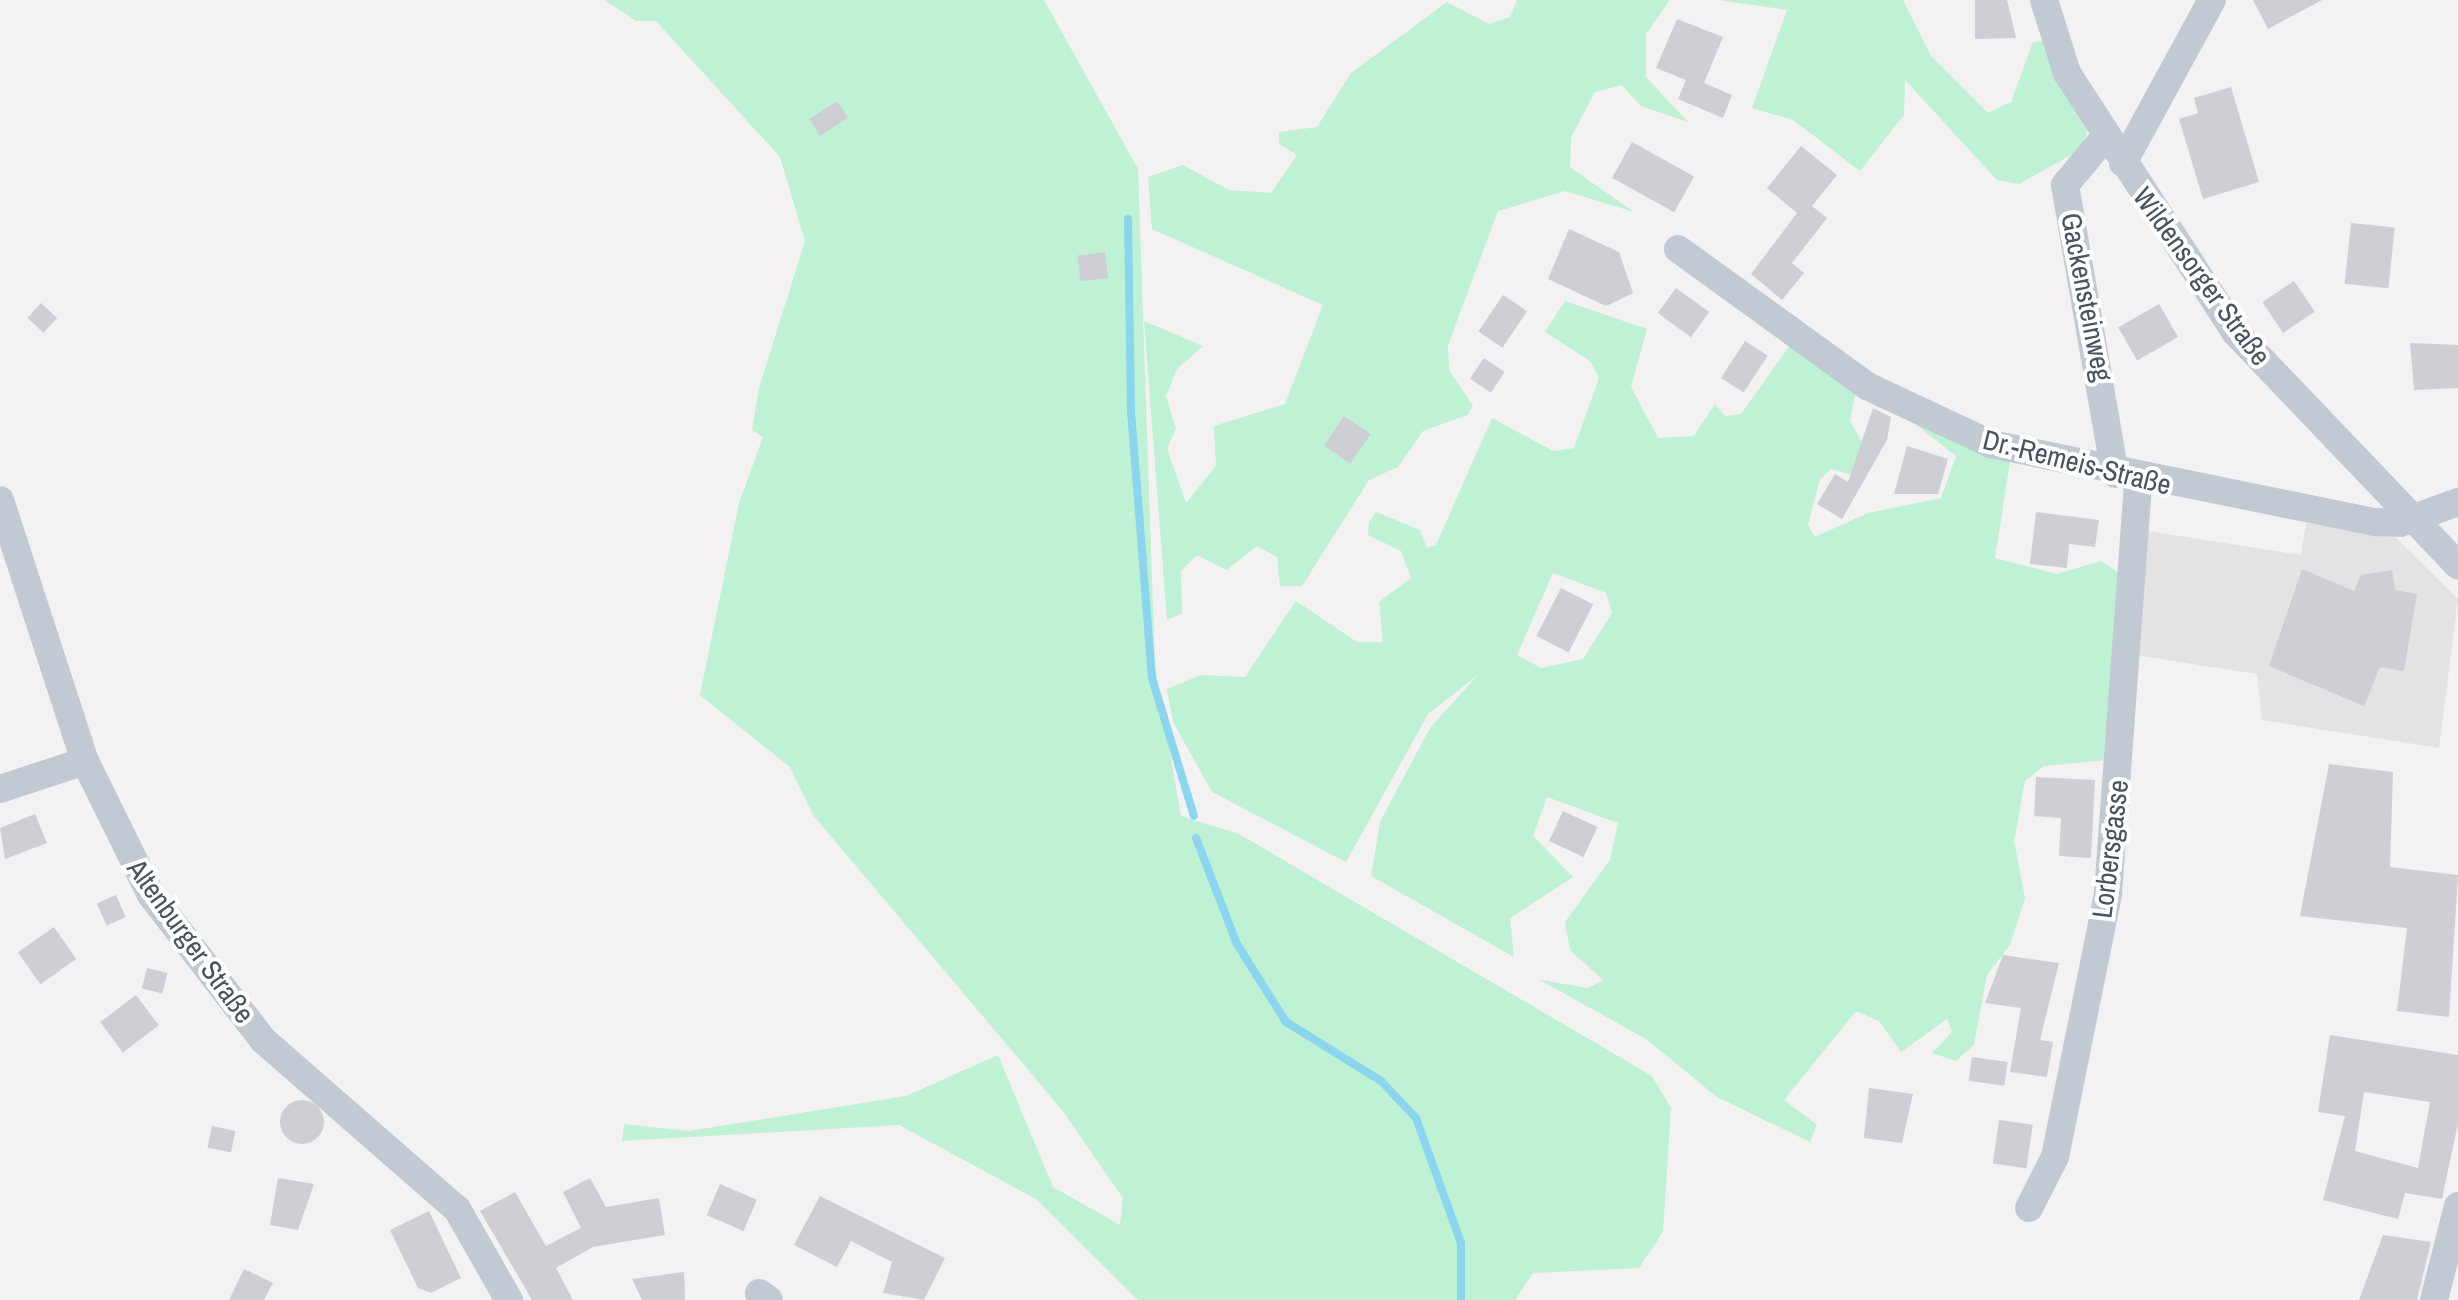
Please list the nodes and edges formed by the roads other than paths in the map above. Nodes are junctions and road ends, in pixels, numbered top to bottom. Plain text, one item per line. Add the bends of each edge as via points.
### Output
1 (2044, 0) edge
2 (2212, 0) edge
3 (2106, 136) junction
4 (2123, 164) junction
5 (1678, 249) dead end
6 (2126, 477) junction
7 (2458, 502) edge
8 (1, 506) edge
9 (2410, 520) junction
10 (2458, 565) edge
11 (85, 761) junction
12 (0, 789) edge
13 (2458, 1206) edge
14 (2029, 1208) dead end
15 (509, 1300) edge
16 (2434, 1300) edge

1 - 3 street, Wildensorger Straße via 2067,73
2 - 4 street
3 - 4 street, Wildensorger Straße
3 - 6 street, Gackensteinweg via 2065,185
4 - 9 street, Wildensorger Straße via 2235,332
5 - 6 street, Dr.-Remeis-Straße via 1866,386 1991,444
6 - 9 street, Dr.-Remeis-Straße via 2294,510
6 - 14 street, Lorbersgasse via 2108,893 2056,1156
7 - 9 street
8 - 11 street, Altenburger Straße
9 - 10 street, Wildensorger Straße
11 - 12 street
11 - 15 street, Altenburger Straße via 140,877 225,998 457,1209
13 - 16 street

